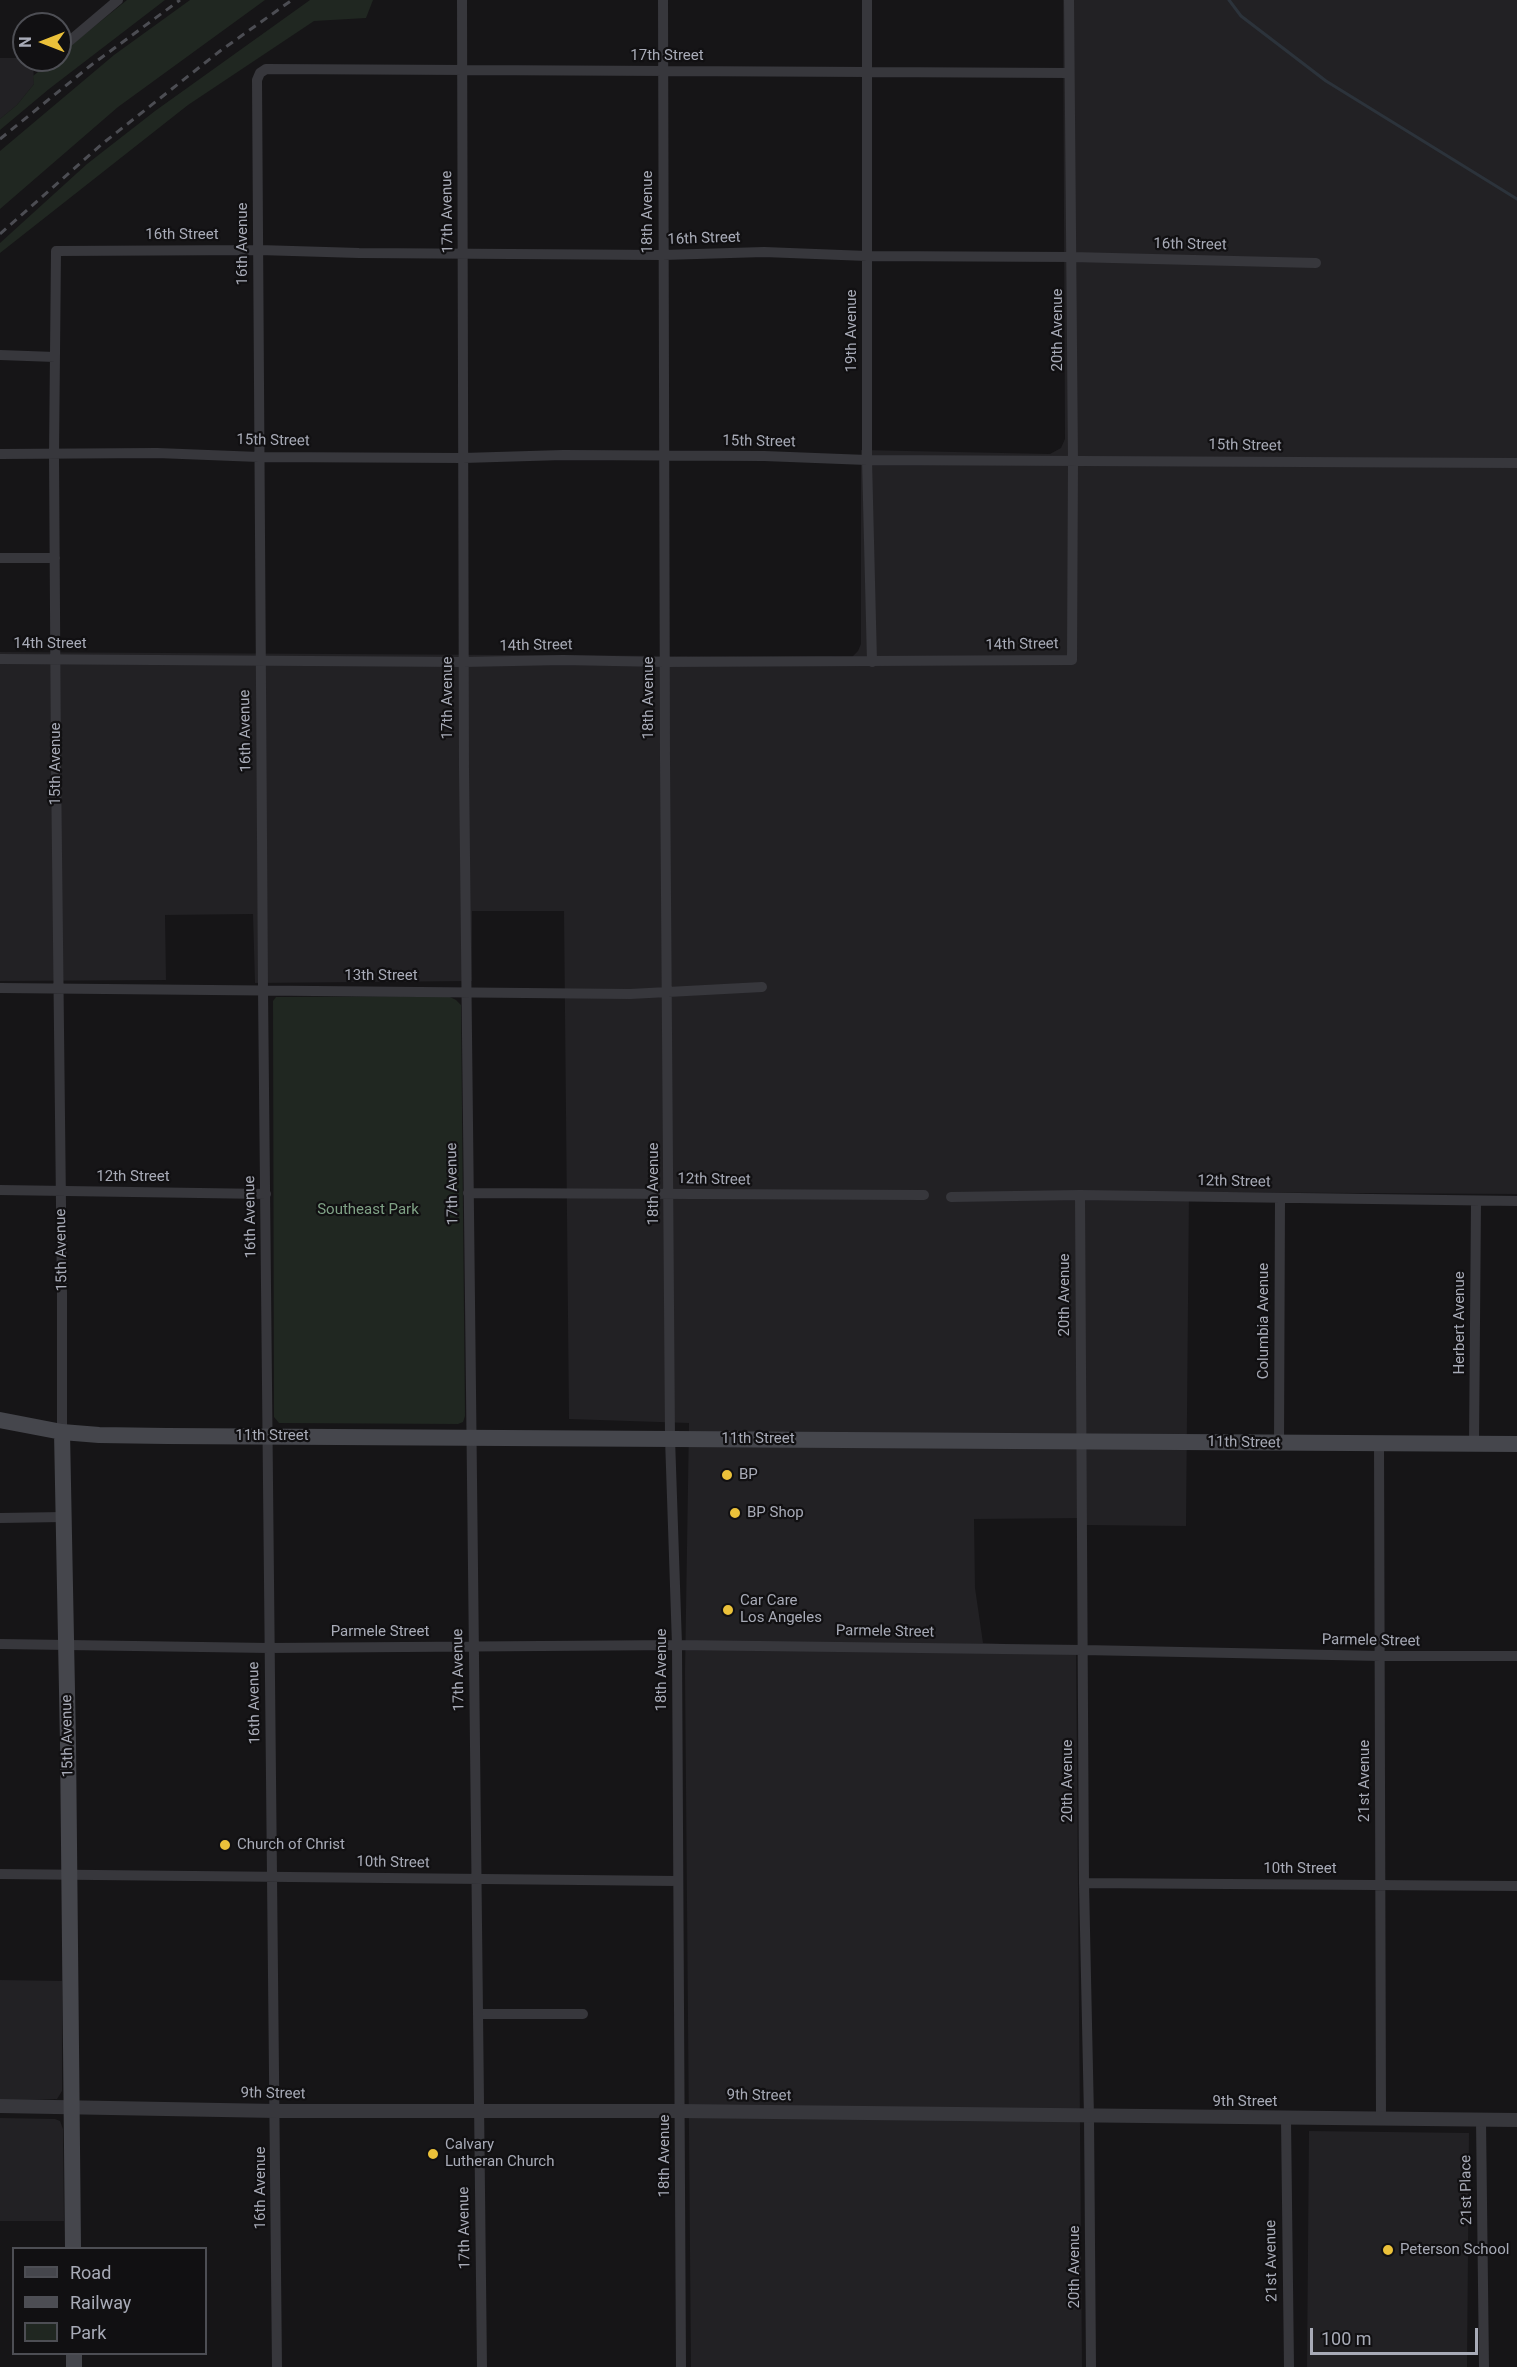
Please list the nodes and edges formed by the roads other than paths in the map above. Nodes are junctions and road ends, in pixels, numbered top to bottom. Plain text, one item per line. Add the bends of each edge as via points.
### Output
1 (118, 0) edge
2 (462, 0) edge
3 (663, 0) edge
4 (867, 0) edge
5 (1069, 0) edge
6 (72, 39) edge
7 (266, 69) joint
8 (461, 70) junction
9 (663, 71) junction
10 (867, 73) junction
11 (1070, 73) junction
12 (259, 250) junction
13 (56, 252) joint
14 (463, 253) junction
15 (663, 255) junction
16 (867, 256) junction
17 (1072, 257) junction
18 (1316, 263) dead end
19 (0, 355) edge
20 (55, 357) junction
21 (0, 454) edge
22 (54, 455) junction
23 (664, 456) junction
24 (259, 457) junction
25 (463, 458) junction
26 (867, 460) junction
27 (1073, 461) junction
28 (1517, 463) edge
29 (0, 558) edge
30 (55, 558) junction
31 (56, 658) junction
32 (0, 659) edge
33 (260, 660) junction
34 (1072, 660) joint
35 (463, 662) junction
36 (664, 662) junction
37 (872, 662) junction
38 (762, 987) dead end
39 (0, 988) edge
40 (59, 989) junction
41 (262, 990) junction
42 (466, 991) junction
43 (667, 993) junction
44 (0, 1190) edge
45 (61, 1192) junction
46 (468, 1193) junction
47 (266, 1194) junction
48 (669, 1195) junction
49 (924, 1195) dead end
50 (1080, 1195) junction
51 (951, 1197) dead end
52 (1280, 1198) junction
53 (1517, 1201) edge
54 (1476, 1202) junction
55 (0, 1420) edge
56 (62, 1432) junction
57 (268, 1436) junction
58 (471, 1437) junction
59 (670, 1438) junction
60 (1080, 1442) junction
61 (1379, 1443) junction
62 (1279, 1444) junction
63 (1474, 1444) junction
64 (1517, 1444) edge
65 (64, 1517) junction
66 (0, 1518) edge
67 (0, 1644) edge
68 (66, 1645) junction
69 (677, 1645) junction
70 (474, 1646) junction
71 (269, 1648) junction
72 (1083, 1650) junction
73 (1381, 1656) junction
74 (1517, 1656) edge
75 (0, 1874) edge
76 (69, 1875) junction
77 (272, 1878) junction
78 (476, 1879) junction
79 (677, 1881) junction
80 (1084, 1883) junction
81 (1380, 1885) junction
82 (1517, 1886) edge
83 (478, 2014) junction
84 (583, 2014) dead end
85 (0, 2106) edge
86 (73, 2107) junction
87 (479, 2110) junction
88 (276, 2111) junction
89 (680, 2111) junction
90 (1089, 2117) junction
91 (1286, 2119) junction
92 (1381, 2120) junction
93 (1481, 2120) junction
94 (1517, 2120) edge
95 (73, 2247) edge
96 (277, 2367) edge
97 (482, 2367) edge
98 (681, 2367) edge
99 (1091, 2367) edge
100 (1289, 2367) edge
101 (1484, 2367) edge

1 - 6 street
2 - 8 street, 17th Avenue
3 - 9 street, 18th Avenue
4 - 10 street, 19th Avenue
5 - 11 street, 20th Avenue
7 - 8 street, 17th Street
7 - 12 street, 16th Avenue via 257,80
8 - 9 street, 17th Street
8 - 14 street, 17th Avenue
9 - 10 street, 17th Street
9 - 15 street, 18th Avenue
10 - 11 street, 17th Street
10 - 16 street, 19th Avenue
11 - 17 street, 20th Avenue
12 - 13 street, 16th Street
12 - 14 street, 16th Street
12 - 24 street, 16th Avenue
13 - 20 street, 15th Avenue
14 - 15 street, 16th Street
14 - 25 street, 17th Avenue
15 - 16 street, 16th Street via 764,252
15 - 23 street, 18th Avenue
16 - 17 street, 16th Street
16 - 26 street, 19th Avenue
17 - 18 street, 16th Street
17 - 27 street, 20th Avenue
19 - 20 street
20 - 22 street, 15th Avenue
21 - 22 street, 15th Street
22 - 24 street, 15th Street via 157,453
22 - 30 street, 15th Avenue
23 - 25 street, 15th Street
23 - 26 street, 15th Street
23 - 36 street, 18th Avenue
24 - 25 street, 15th Street
24 - 33 street, 16th Avenue
25 - 35 street, 17th Avenue
26 - 27 street, 15th Street
26 - 37 street, 19th Avenue
27 - 28 street, 15th Street
27 - 34 street, 20th Avenue
29 - 30 street
30 - 31 street, 15th Avenue
31 - 32 street, 14th Street
31 - 33 street, 14th Street
31 - 40 street, 15th Avenue
33 - 35 street, 14th Street
33 - 41 street, 16th Avenue
34 - 37 street, 14th Street
35 - 36 street, 14th Street
35 - 42 street, 17th Avenue
36 - 37 street, 14th Street
36 - 43 street, 18th Avenue
38 - 43 street, 13th Street
39 - 40 street, 13th Street
40 - 41 street, 13th Street
40 - 45 street, 15th Avenue
41 - 42 street, 13th Street
41 - 47 street, 16th Avenue
42 - 43 street, 13th Street
42 - 46 street, 17th Avenue
43 - 48 street, 18th Avenue
44 - 45 street, 12th Street
45 - 47 street, 12th Street
45 - 56 street, 15th Avenue
46 - 48 street, 12th Street
46 - 58 street, 17th Avenue
47 - 57 street, 16th Avenue
48 - 49 street, 12th Street
48 - 59 street, 18th Avenue
50 - 51 street, 12th Street
50 - 52 street, 12th Street
50 - 60 street, 20th Avenue
52 - 54 street, 12th Street
52 - 62 street, Columbia Avenue
53 - 54 street, 12th Street
54 - 63 street, Herbert Avenue
55 - 56 main road, 11th Street
56 - 57 main road, 11th Street
56 - 65 main road, 15th Avenue
57 - 58 main road, 11th Street
57 - 71 street, 16th Avenue
58 - 59 main road, 11th Street
58 - 70 street, 17th Avenue
59 - 60 main road, 11th Street
59 - 69 street, 18th Avenue
60 - 62 main road, 11th Street
60 - 72 street, 20th Avenue
61 - 62 main road, 11th Street
61 - 63 main road, 11th Street
61 - 73 street, 21st Avenue
63 - 64 main road, 11th Street
65 - 66 street
65 - 68 main road, 15th Avenue
67 - 68 street, Parmele Street
68 - 71 street, Parmele Street
68 - 76 main road, 15th Avenue
69 - 70 street, Parmele Street
69 - 72 street, Parmele Street
69 - 79 street, 18th Avenue
70 - 71 street, Parmele Street
70 - 78 street, 17th Avenue
71 - 77 street, 16th Avenue
72 - 73 street, Parmele Street
72 - 80 street, 20th Avenue
73 - 74 street, Parmele Street
73 - 81 street, 21st Avenue
75 - 76 street, 10th Street
76 - 77 street, 10th Street
76 - 86 main road, 15th Avenue
77 - 78 street, 10th Street
77 - 88 street, 16th Avenue
78 - 79 street, 10th Street
78 - 83 street, 17th Avenue
79 - 89 street, 18th Avenue
80 - 81 street, 10th Street
80 - 90 street, 20th Avenue
81 - 82 street, 10th Street
81 - 92 street, 21st Avenue
83 - 84 street
83 - 87 street, 17th Avenue
85 - 86 street, 9th Street
86 - 88 street, 9th Street
86 - 95 main road, 15th Avenue
87 - 88 street, 9th Street
87 - 89 street, 9th Street
87 - 97 street, 17th Avenue
88 - 96 street, 16th Avenue
89 - 90 street, 9th Street
89 - 98 street, 18th Avenue
90 - 91 street, 9th Street
90 - 99 street, 20th Avenue
91 - 92 street, 9th Street
91 - 100 street, 21st Avenue
92 - 93 street, 9th Street
93 - 94 street, 9th Street
93 - 101 street, 21st Place

